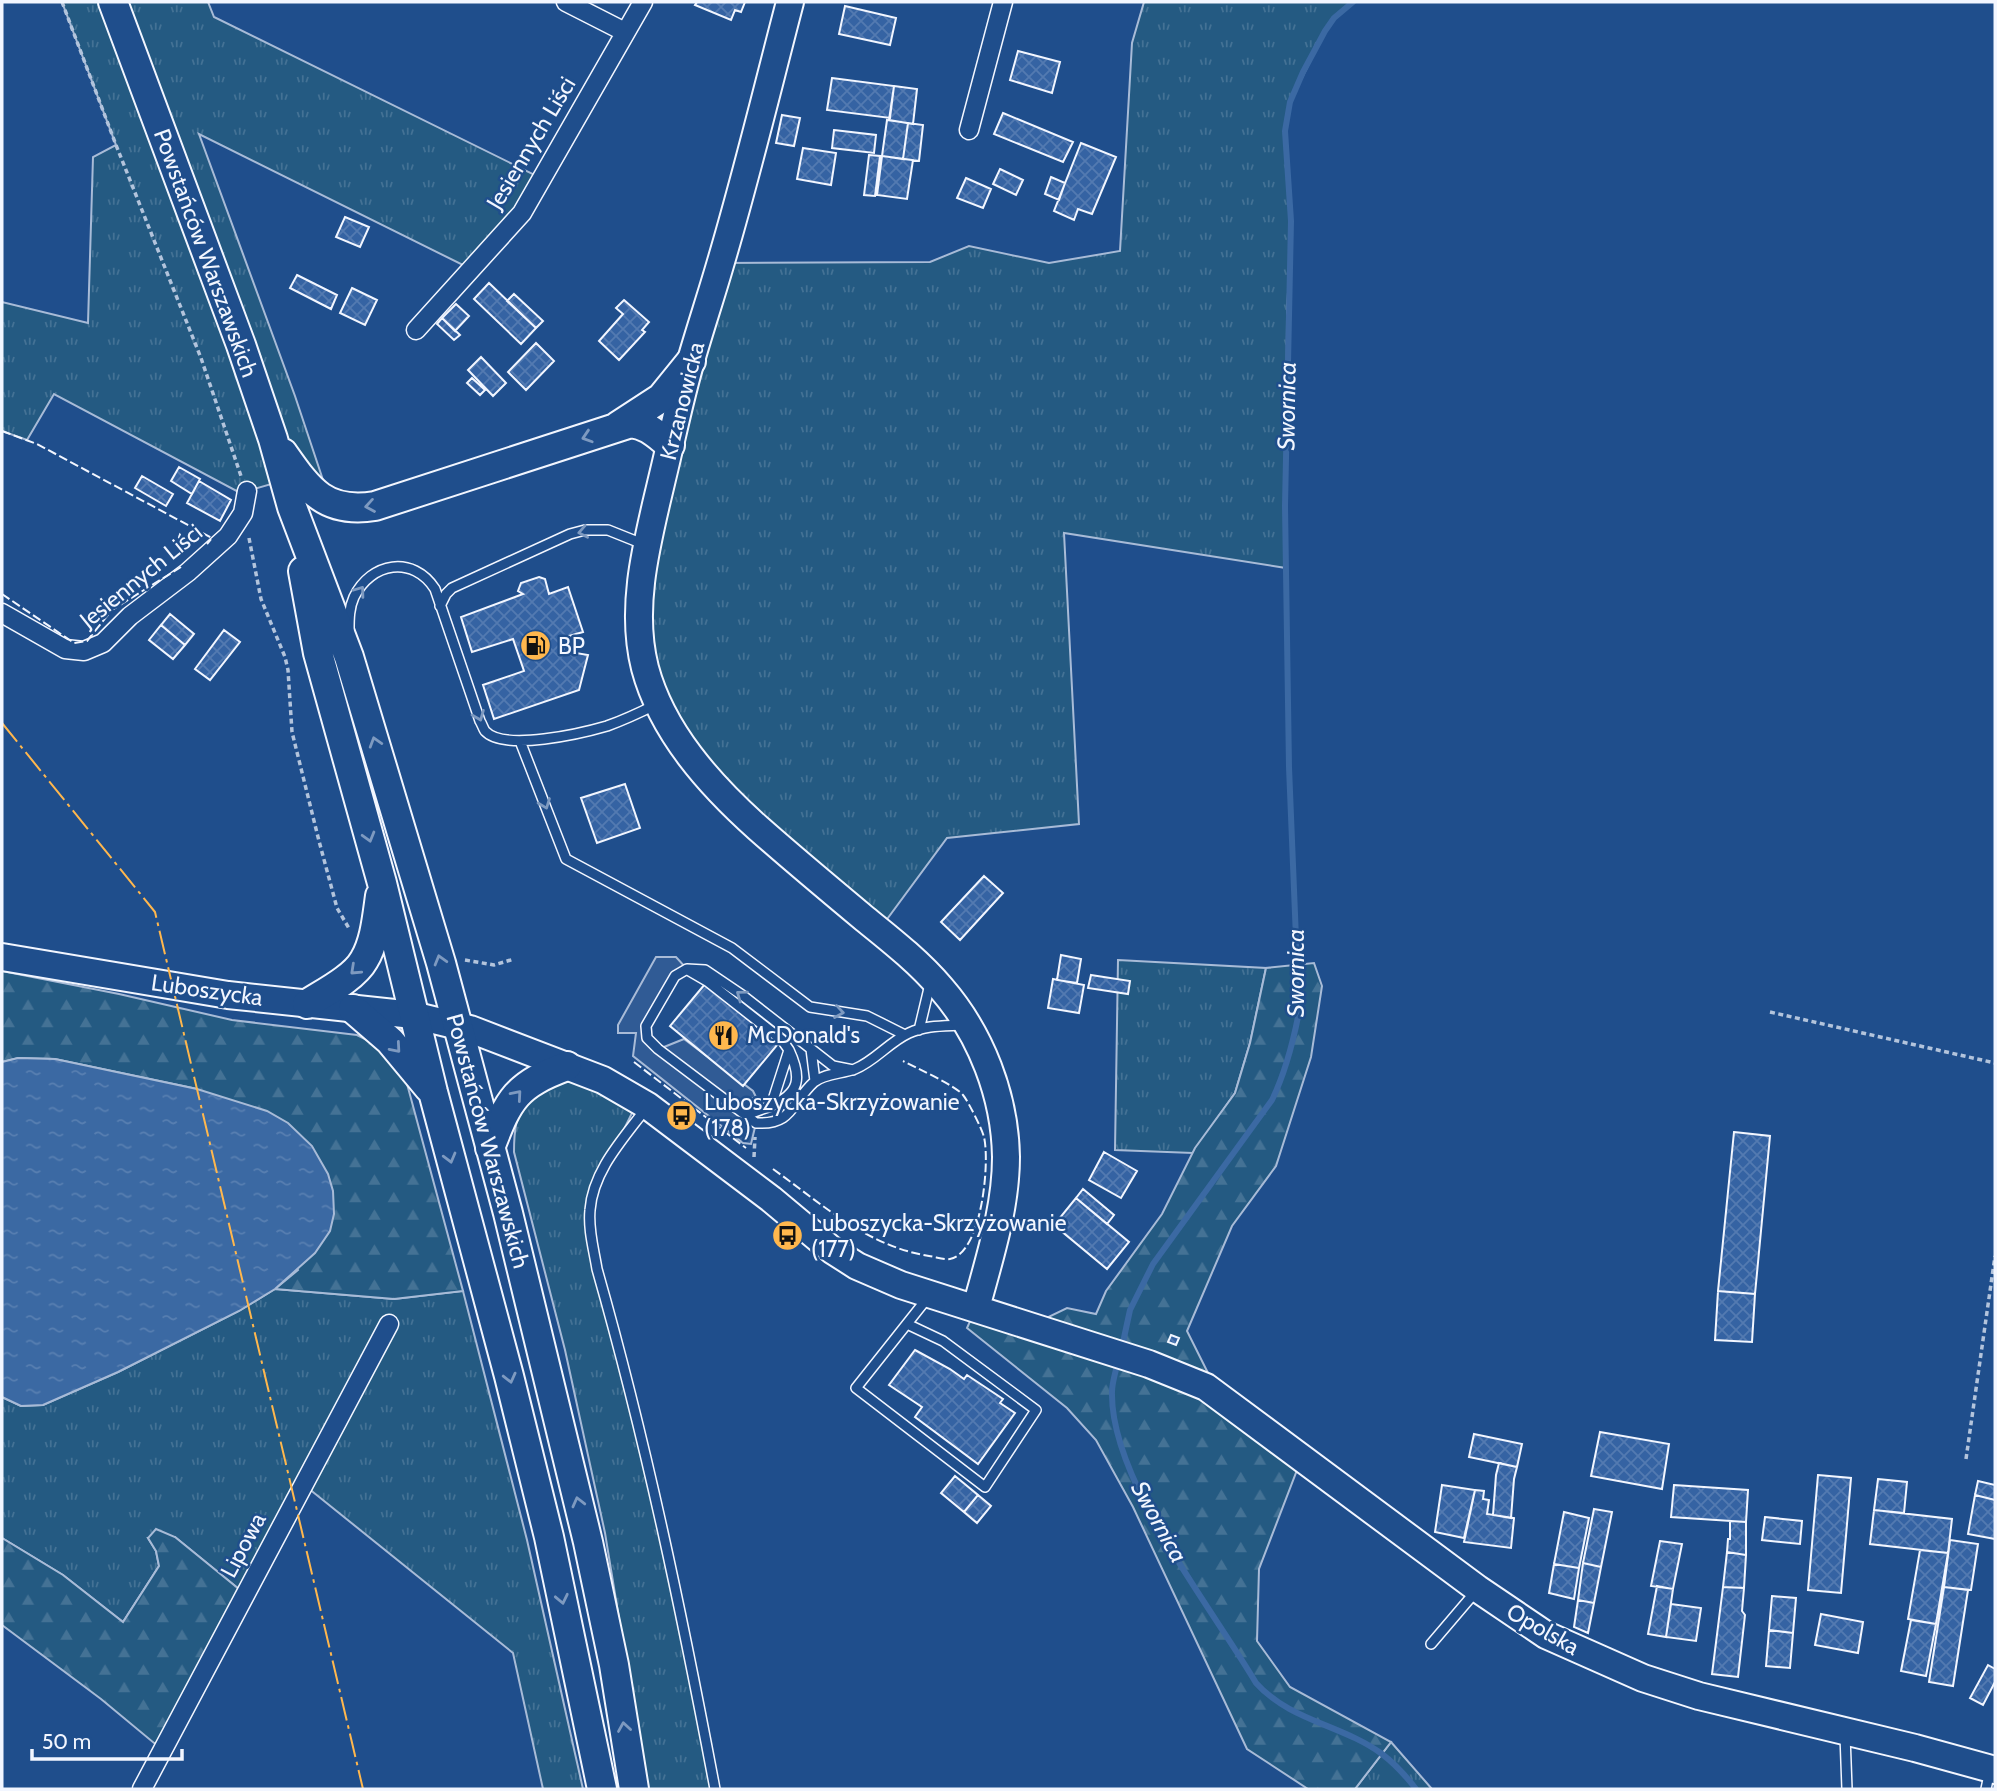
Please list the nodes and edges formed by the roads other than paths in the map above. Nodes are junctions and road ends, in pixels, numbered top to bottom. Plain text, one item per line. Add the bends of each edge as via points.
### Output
1 (113, 2) edge
2 (566, 2) edge
3 (643, 2) edge
4 (790, 2) edge
5 (1003, 2) edge
6 (625, 32) junction
7 (969, 130) dead end
8 (416, 330) dead end
9 (691, 361) junction
10 (618, 426) junction
11 (273, 439) junction
12 (670, 446) junction
13 (247, 491) road end
14 (292, 507) junction
15 (648, 547) junction
16 (440, 606) junction
17 (2, 613) edge
18 (349, 657) junction
19 (659, 704) junction
20 (520, 741) junction
21 (382, 883) junction
22 (2, 957) edge
23 (687, 970) junction
24 (931, 978) junction
25 (307, 1004) junction
26 (353, 1009) junction
27 (413, 1015) junction
28 (967, 1024) junction
29 (457, 1026) junction
30 (919, 1030) junction
31 (905, 1035) junction
32 (811, 1049) junction
33 (789, 1050) junction
34 (567, 1066) junction
35 (853, 1070) junction
36 (815, 1082) junction
37 (433, 1092) junction
38 (648, 1106) junction
39 (771, 1106) junction
40 (746, 1115) junction
41 (490, 1148) junction
42 (930, 1294) junction
43 (976, 1308) junction
44 (389, 1324) dead end
45 (907, 1324) junction
46 (1478, 1589) junction
47 (1431, 1644) dead end
48 (1844, 1730) junction
49 (1991, 1776) edge
50 (142, 1789) edge
51 (602, 1789) edge
52 (634, 1789) edge
53 (715, 1789) edge
54 (1847, 1789) edge

1 - 11 main road, Powstańców Warszawskich
2 - 6 street
3 - 6 street, Jesiennych Liści
4 - 9 street, Krzanowicka
5 - 7 street
6 - 8 street, Jesiennych Liści via 522,213
9 - 10 main road via 661,398
9 - 12 street, Krzanowicka
10 -> 11 main road via 375,506 352,509 331,504 311,490
10 - 12 main road via 642,425
11 - 14 main road, Powstańców Warszawskich
12 - 15 street, Krzanowicka
13 - 17 street, Jesiennych Liści via 243,513 228,536 103,643 84,651 65,649
14 - 18 main road, Powstańców Warszawskich
14 -> 21 main road, Powstańców Warszawskich via 318,653
15 -> 16 lane via 608,530 570,534 452,587
15 - 19 street, Krzanowicka via 640,630 645,666
18 -> 16 lane via 349,620 355,596 382,571 400,566 420,572 435,589
16 -> 20 lane via 485,731
29 -> 18 main road, Powstańców Warszawskich
19 - 20 lane via 591,730
19 - 24 street, Krzanowicka via 716,788
20 -> 31 lane via 566,859 732,948 810,1007 867,1016
21 -> 25 main road via 364,961
21 - 27 main road, Powstańców Warszawskich
22 - 25 street, Luboszycka
32 -> 23 lane via 705,970
23 - 33 lane via 707,981
23 - 40 lane via 675,975 646,1026 647,1038
24 - 28 street, Krzanowicka
24 - 30 lane
25 - 26 street, Luboszycka
26 - 27 street, Luboszycka
26 -> 37 main road via 390,1041
27 - 29 street, Luboszycka
27 - 37 main road, Powstańców Warszawskich
28 - 30 lane
28 - 43 street, Krzanowicka via 993,1083 1003,1120 1006,1158 1002,1208
29 - 34 street, Luboszycka
29 - 41 main road, Powstańców Warszawskich
30 - 31 lane
31 - 35 lane
32 - 35 lane via 833,1066
32 - 36 lane
33 - 39 lane
33 - 39 lane via 797,1075 793,1091
34 - 38 street, Luboszycka
41 -> 34 main road via 513,1098 532,1080
35 - 36 lane
36 - 40 lane via 783,1119 756,1123
37 -> 51 main road, Powstańców Warszawskich via 542,1510
38 - 42 street, Opolska via 832,1250 880,1276
38 - 53 lane via 599,1174 590,1212 592,1238 650,1467
39 - 40 lane
52 -> 41 main road, Powstańców Warszawskich via 588,1542
42 - 43 street, Opolska
42 - 45 lane
43 - 46 street, Opolska via 1178,1374 1219,1395
44 - 50 street, Lipowa
45 - 45 lane via 856,1388 985,1487 1036,1410 943,1341
46 - 47 lane
46 - 48 street, Opolska via 1546,1635 1643,1678
48 - 49 street, Opolska
48 - 54 lane

